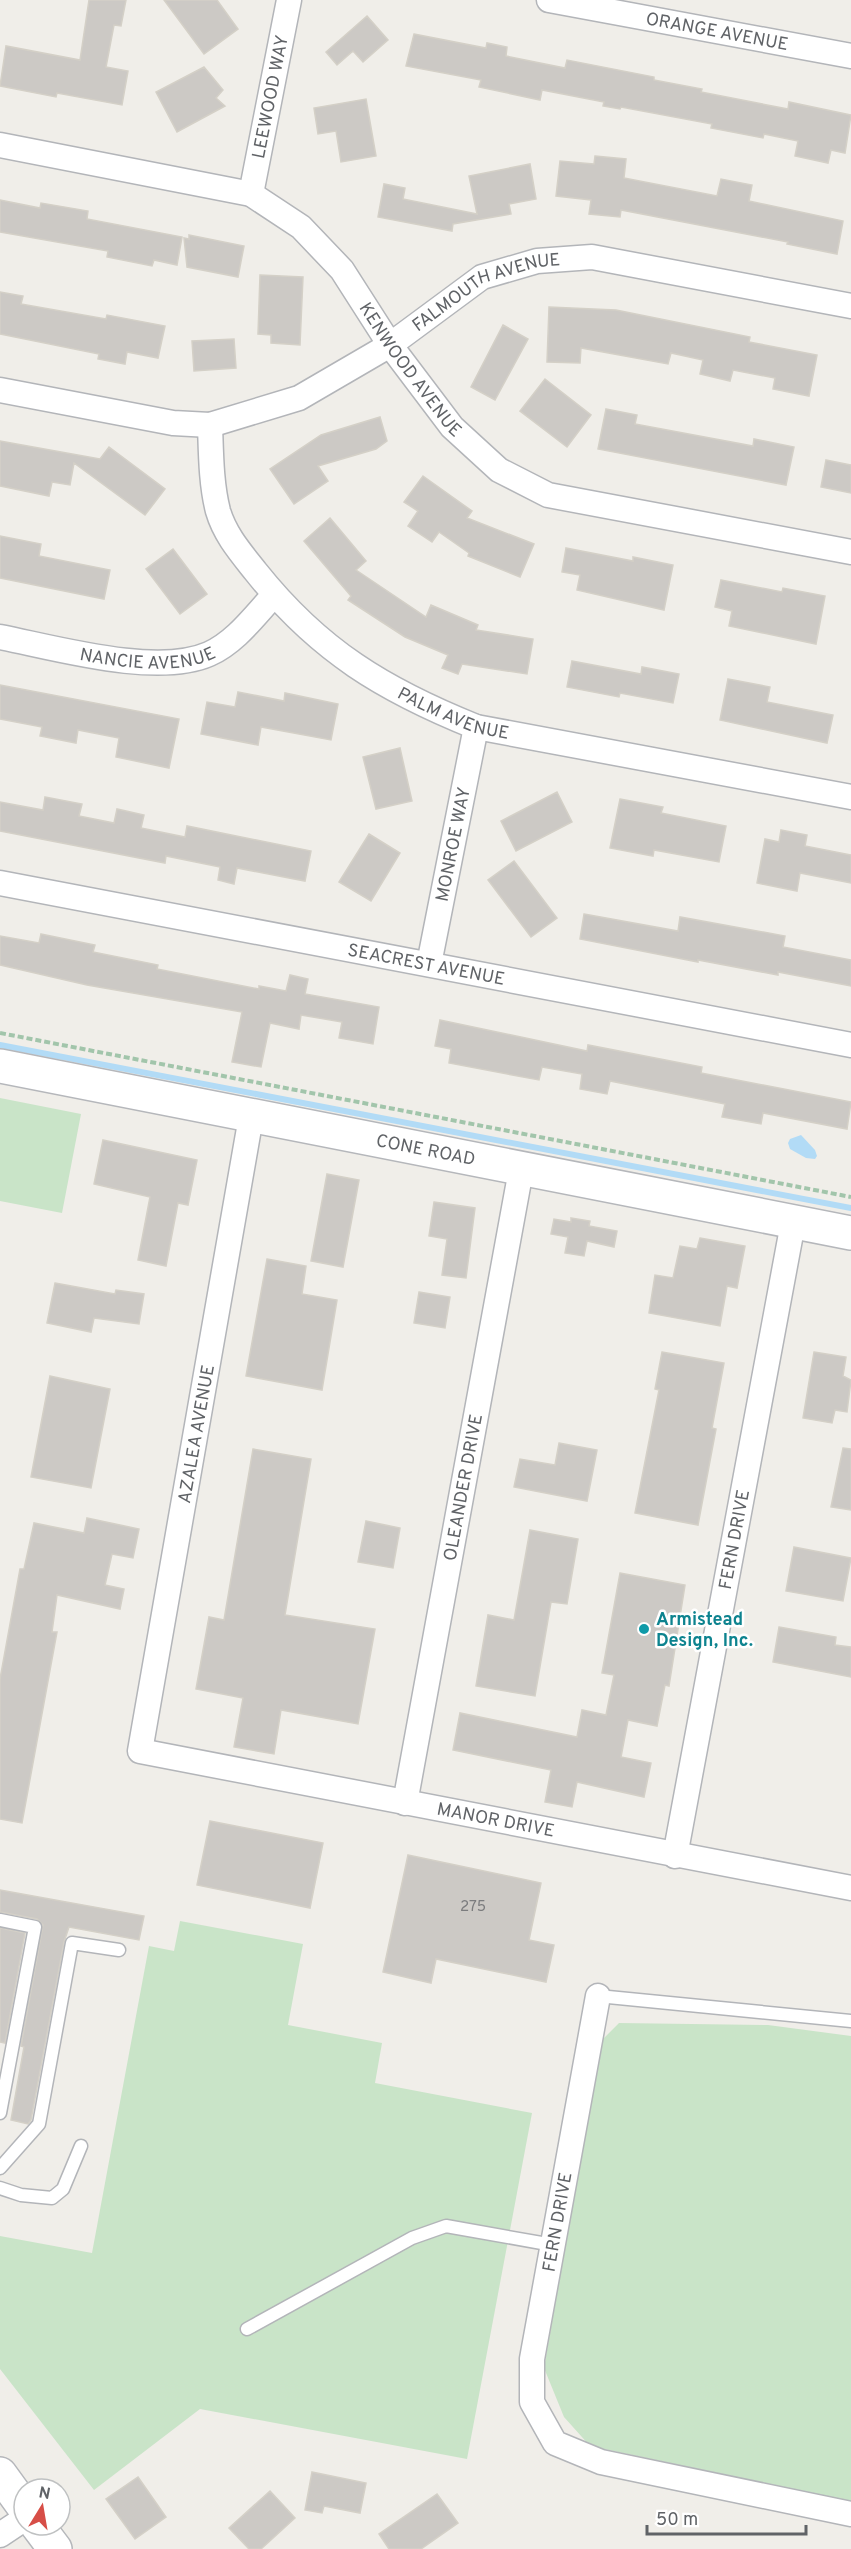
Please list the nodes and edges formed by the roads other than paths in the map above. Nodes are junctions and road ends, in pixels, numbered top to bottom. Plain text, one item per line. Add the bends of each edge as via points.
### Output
1 (289, 0) edge
2 (549, 0) edge
3 (851, 56) edge
4 (0, 146) edge
5 (251, 194) junction
6 (851, 306) edge
7 (390, 345) junction
8 (0, 390) edge
9 (210, 425) junction
10 (851, 552) edge
11 (274, 595) junction
12 (0, 637) edge
13 (476, 727) junction
14 (851, 797) edge
15 (0, 883) edge
16 (429, 964) junction
17 (851, 1045) edge
18 (0, 1066) edge
19 (251, 1117) junction
20 (521, 1170) junction
21 (793, 1223) junction
22 (851, 1233) edge
23 (140, 1751) joint
24 (405, 1803) junction
25 (675, 1856) junction
26 (851, 1888) edge
27 (0, 1920) edge
28 (119, 1950) dead end
29 (598, 1996) joint
30 (851, 2021) edge
31 (6, 2051) edge
32 (0, 2113) edge
33 (81, 2146) dead end
34 (0, 2168) edge
35 (0, 2188) edge
36 (553, 2245) junction
37 (247, 2329) dead end
38 (0, 2474) edge
39 (12, 2490) edge
40 (851, 2514) edge

1 - 5 street, LEEWOOD WAY
2 - 3 street, ORANGE AVENUE
4 - 5 street, KENWOOD AVENUE
5 - 7 street, KENWOOD AVENUE via 301,227 342,270
6 - 7 street, FALMOUTH AVENUE via 592,257 537,261 482,277
7 - 9 street, FALMOUTH AVENUE via 299,398
7 - 10 street, KENWOOD AVENUE via 452,427 499,470 548,495
8 - 9 street, FALMOUTH AVENUE via 173,423
9 - 11 street, PALM AVENUE via 218,510 231,540
11 - 12 street, NANCIE AVENUE via 232,639 209,654 172,664 127,661
11 - 13 street, PALM AVENUE via 323,643 368,676 422,705
13 - 14 street, PALM AVENUE
13 - 16 street, MONROE WAY
15 - 16 street, SEACREST AVENUE
16 - 17 street, SEACREST AVENUE
18 - 19 street, CONE ROAD
19 - 20 street, CONE ROAD
19 - 23 street, AZALEA AVENUE
20 - 21 street, CONE ROAD
20 - 24 street, OLEANDER DRIVE
21 - 22 street, CONE ROAD
21 - 25 street, FERN DRIVE
23 - 24 street, MANOR DRIVE
24 - 25 street, MANOR DRIVE
25 - 26 street, MANOR DRIVE
27 - 31 lane via 35,1927
28 - 34 lane via 72,1943 39,2124
29 - 30 lane
29 - 36 street, FERN DRIVE
31 - 32 lane
33 - 35 lane via 63,2189 52,2198
36 - 37 lane via 446,2226 412,2238
36 - 40 street, FERN DRIVE via 532,2359 532,2402 555,2444 601,2462
38 - 39 street

